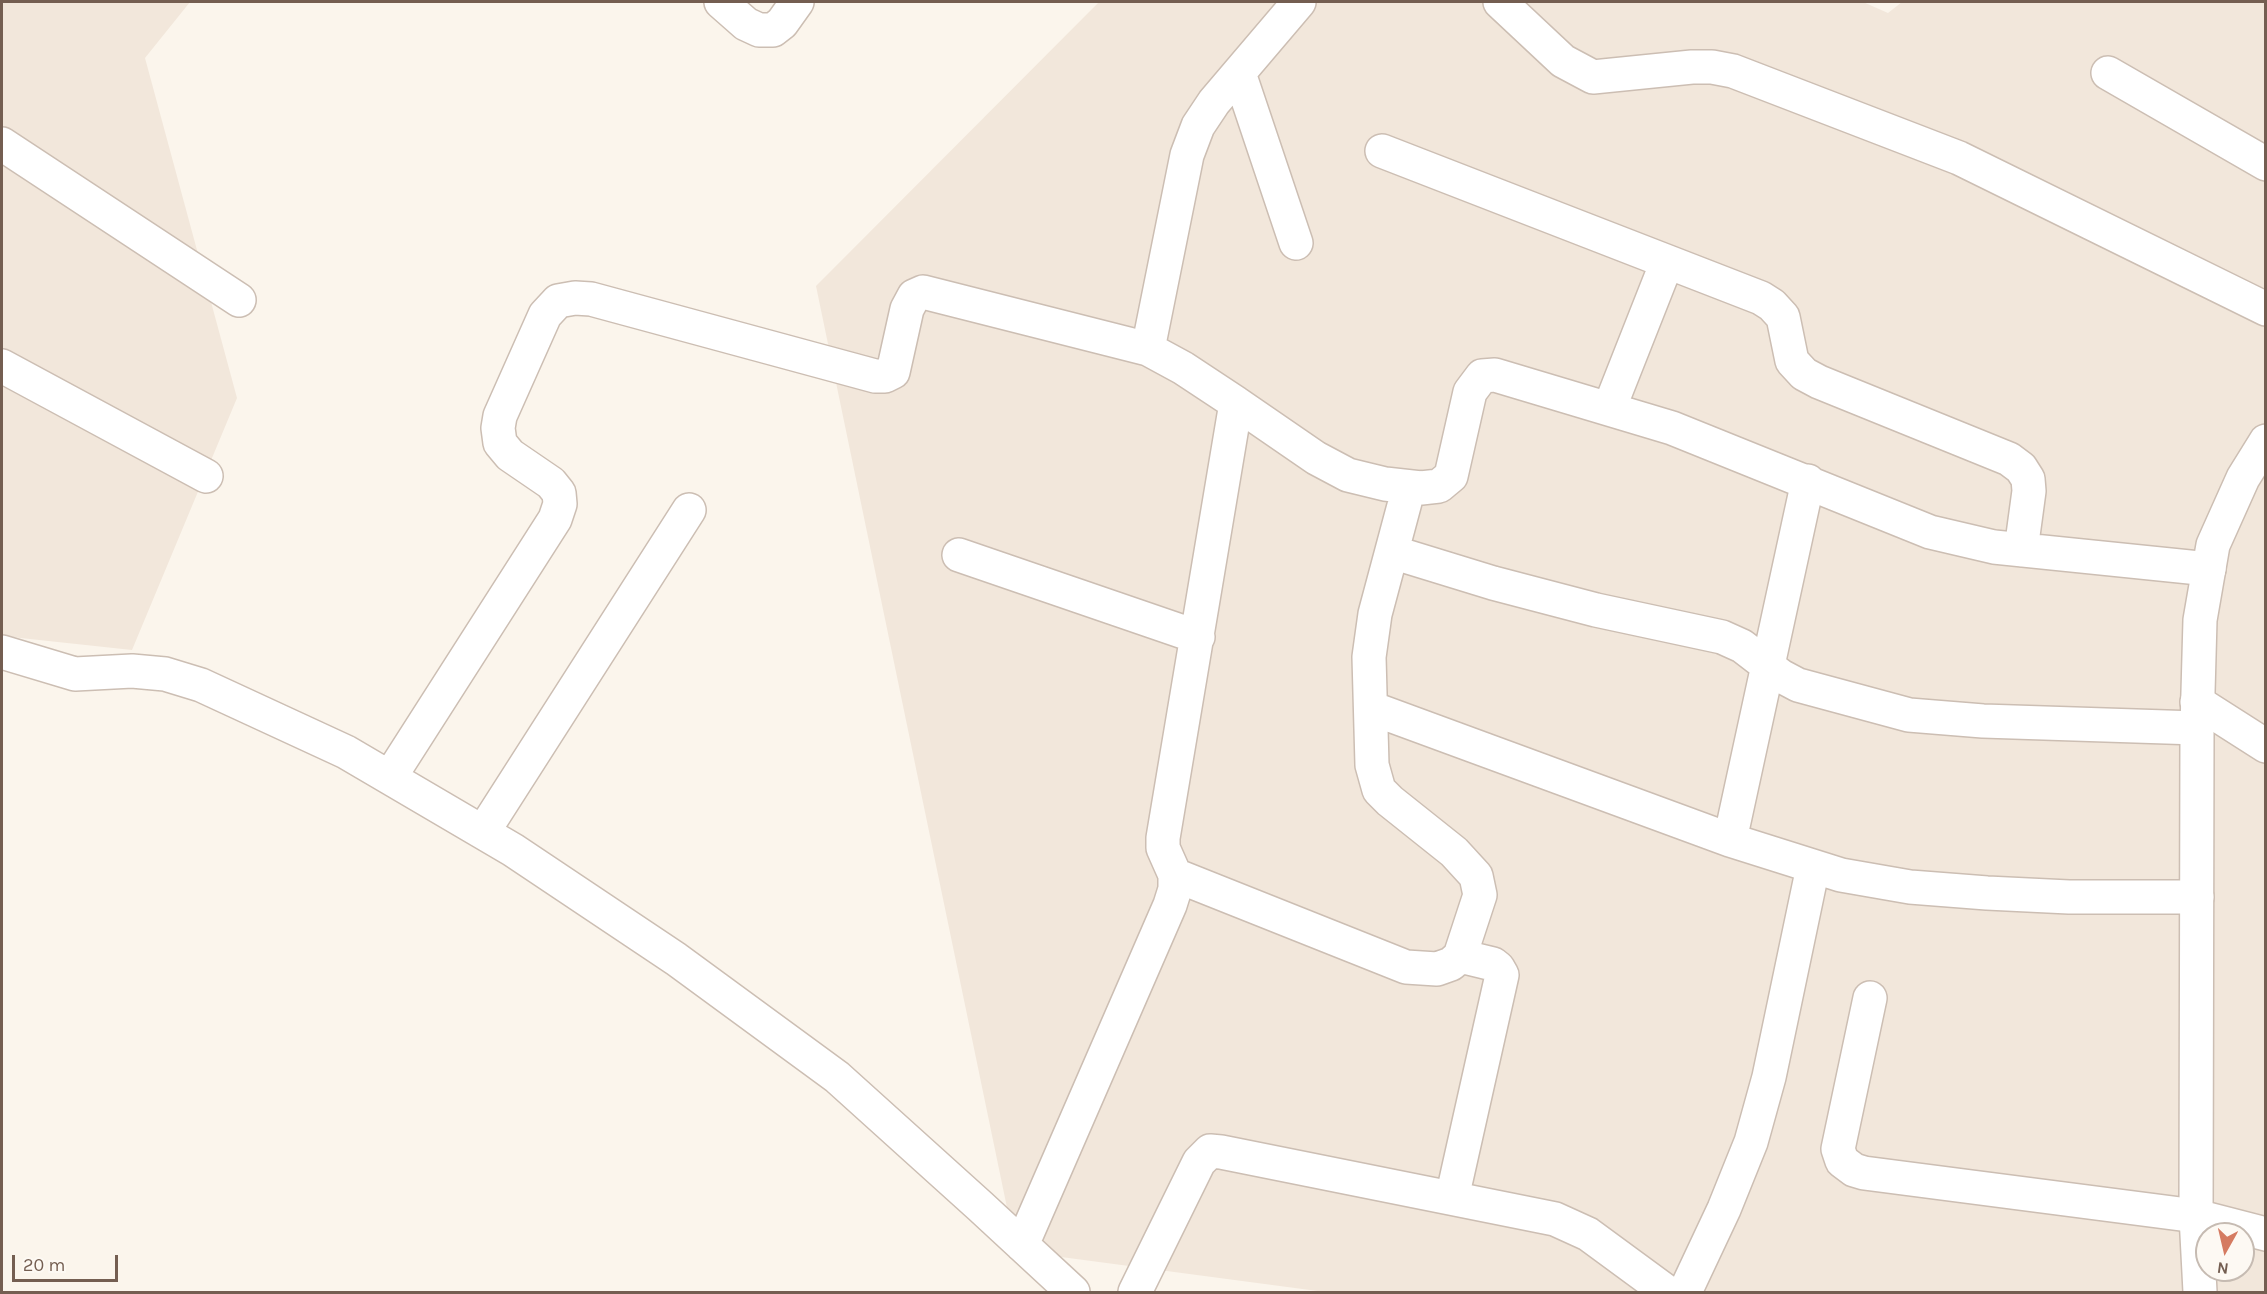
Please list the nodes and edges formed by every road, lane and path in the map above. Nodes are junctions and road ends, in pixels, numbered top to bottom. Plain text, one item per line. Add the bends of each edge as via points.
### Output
1 (721, 2) edge
2 (797, 2) edge
3 (1299, 2) edge
4 (1500, 2) edge
5 (1239, 73) junction
6 (2108, 73) dead end
7 (2, 144) edge
8 (1382, 151) dead end
9 (2265, 164) edge
10 (1296, 243) dead end
11 (1667, 262) junction
12 (239, 300) dead end
13 (2265, 309) edge
14 (1148, 350) junction
15 (2, 366) edge
16 (1236, 403) junction
17 (1610, 409) junction
18 (2265, 441) edge
19 (206, 476) dead end
20 (1808, 481) junction
21 (1409, 487) junction
22 (689, 510) dead end
23 (2021, 550) junction
24 (1392, 552) junction
25 (959, 555) dead end
26 (2209, 569) junction
27 (1198, 637) junction
28 (2, 652) edge
29 (1767, 667) junction
30 (1371, 708) junction
31 (2197, 715) junction
32 (2265, 746) edge
33 (390, 777) junction
34 (483, 832) junction
35 (1730, 840) junction
36 (1813, 867) junction
37 (1175, 875) junction
38 (2197, 897) junction
39 (1460, 956) junction
40 (1870, 998) dead end
41 (1452, 1198) junction
42 (2196, 1216) junction
43 (2265, 1234) edge
44 (1022, 1245) junction
45 (1073, 1293) edge
46 (1135, 1293) edge
47 (1667, 1293) edge
48 (1685, 1293) edge
49 (2200, 1293) edge

1 - 2 street via 746,24 759,30 773,30
3 - 5 street
4 - 13 street via 1563,61 1593,77 1692,67 1733,71 1959,158
5 - 10 street
5 - 14 street via 1198,126 1187,156
6 - 9 street
7 - 12 street
8 - 11 street
11 - 17 street
11 - 23 street via 1772,305 1783,317 1792,361 1804,374 2009,459 2022,468 2029,491
14 - 16 street
14 - 33 street via 923,292 914,296 907,309 893,372 876,376 591,299 558,301 545,315 498,428 500,443 510,455 552,483 559,493 555,519
15 - 19 street
16 - 21 street via 1316,458 1348,475
16 - 27 street
17 - 20 street via 1672,428
17 - 21 street via 1495,375 1482,376 1470,392 1451,476 1439,486
18 - 26 street via 2213,544
20 - 23 street via 1930,532
20 - 29 street
21 - 24 street
22 - 34 street
23 - 26 street
24 - 29 street via 1596,610 1722,638 1742,646
24 - 30 street via 1375,614 1369,657
25 - 27 street
26 - 31 street via 2200,620
27 - 37 street via 1162,848
28 - 33 street via 75,674 132,671 165,674 201,685 346,752
29 - 31 street via 1798,685 1910,715 1983,721
29 - 35 street
30 - 35 street
30 - 39 street via 1372,765 1379,790 1454,852 1476,876 1480,895
31 - 32 street
31 - 38 street
33 - 34 street
34 - 44 street via 676,959 837,1077
35 - 36 street
36 - 38 street via 1911,887 1987,893
36 - 48 street via 1769,1077 1751,1142
37 - 39 street via 1406,967 1437,969
37 - 44 street via 1170,905
38 - 42 street
39 - 41 street via 1493,964 1502,975
40 - 42 street via 1838,1149 1842,1161 1854,1170
41 - 46 street via 1210,1151 1198,1162
41 - 47 street via 1564,1222 1588,1234
42 - 43 street
42 - 49 street
44 - 45 street

